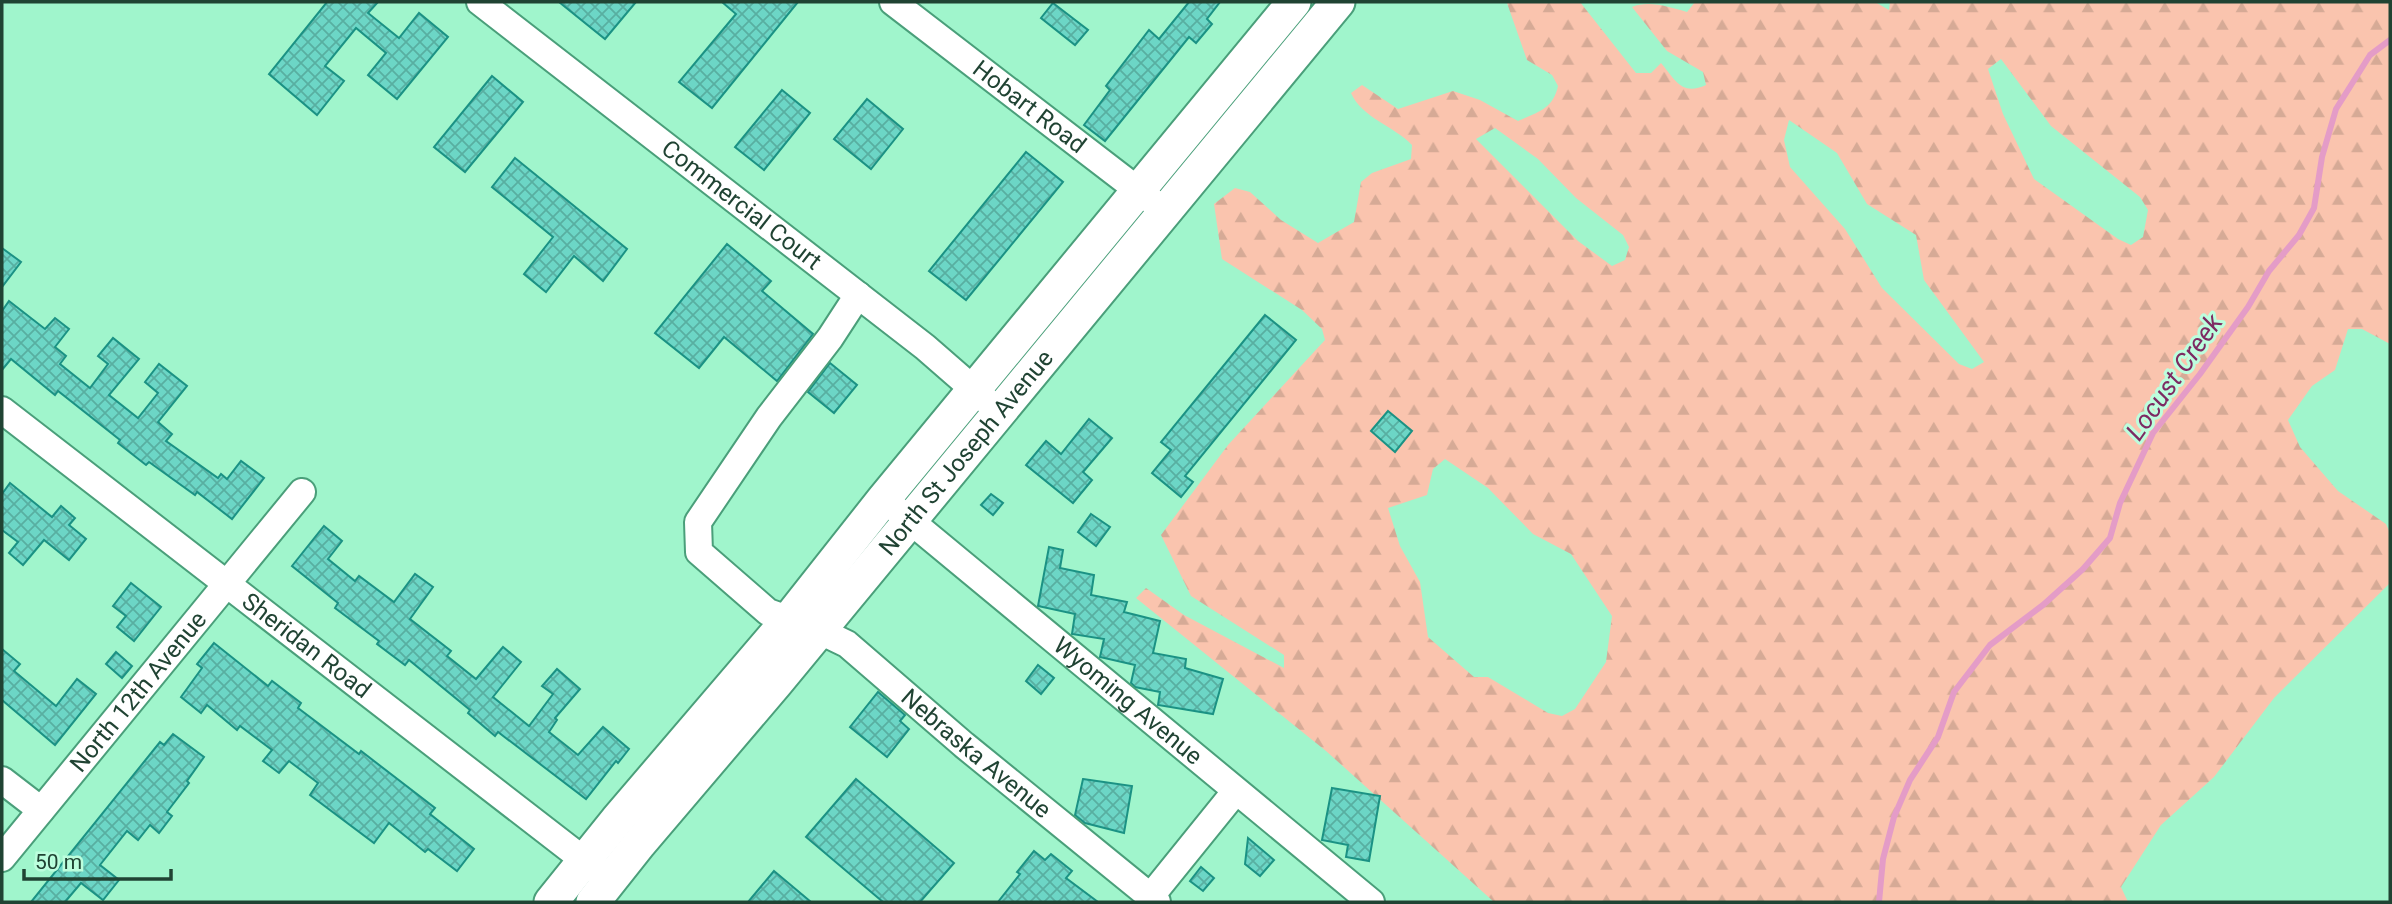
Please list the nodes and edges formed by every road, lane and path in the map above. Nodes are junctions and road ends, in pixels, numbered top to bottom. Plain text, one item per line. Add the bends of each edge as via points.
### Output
1 (480, 2) edge
2 (893, 2) edge
3 (1294, 2) edge
4 (1338, 2) edge
5 (1139, 190) junction
6 (1166, 212) junction
7 (858, 295) junction
8 (974, 390) junction
9 (2, 410) edge
10 (999, 411) junction
11 (302, 492) dead end
12 (896, 510) junction
13 (226, 582) junction
14 (804, 625) junction
15 (2, 780) edge
16 (1235, 792) junction
17 (41, 810) junction
18 (2, 858) edge
19 (584, 862) junction
20 (602, 891) edge
21 (1154, 899) edge
22 (551, 902) edge
23 (1371, 902) edge

1 - 7 street, Commercial Court
2 - 5 street, Hobart Road
3 - 5 main road, North St Joseph Avenue
4 - 6 main road, North St Joseph Avenue
5 - 6 street, Hobart Road
5 - 8 main road, North St Joseph Avenue
6 - 10 main road, North St Joseph Avenue
7 - 8 street, Commercial Court
7 - 14 street, Nebraska Avenue via 698,522 699,552 768,612
8 - 10 street, Commercial Court
8 - 12 main road, North St Joseph Avenue
9 - 13 street, Sheridan Road
10 - 12 main road, North St Joseph Avenue
11 - 13 street, North 12th Avenue
12 - 14 main road, North St Joseph Avenue
12 - 16 street, Wyoming Avenue
13 - 17 street, North 12th Avenue
13 - 19 street, Sheridan Road
14 - 19 main road, North St Joseph Avenue
14 - 20 main road, North St Joseph Avenue via 776,683
14 - 21 street, Nebraska Avenue via 847,644
15 - 17 street
16 - 21 street
16 - 23 street, Wyoming Avenue
17 - 18 street, North 12th Avenue
19 - 20 street, Sheridan Road
19 - 22 main road, North St Joseph Avenue

